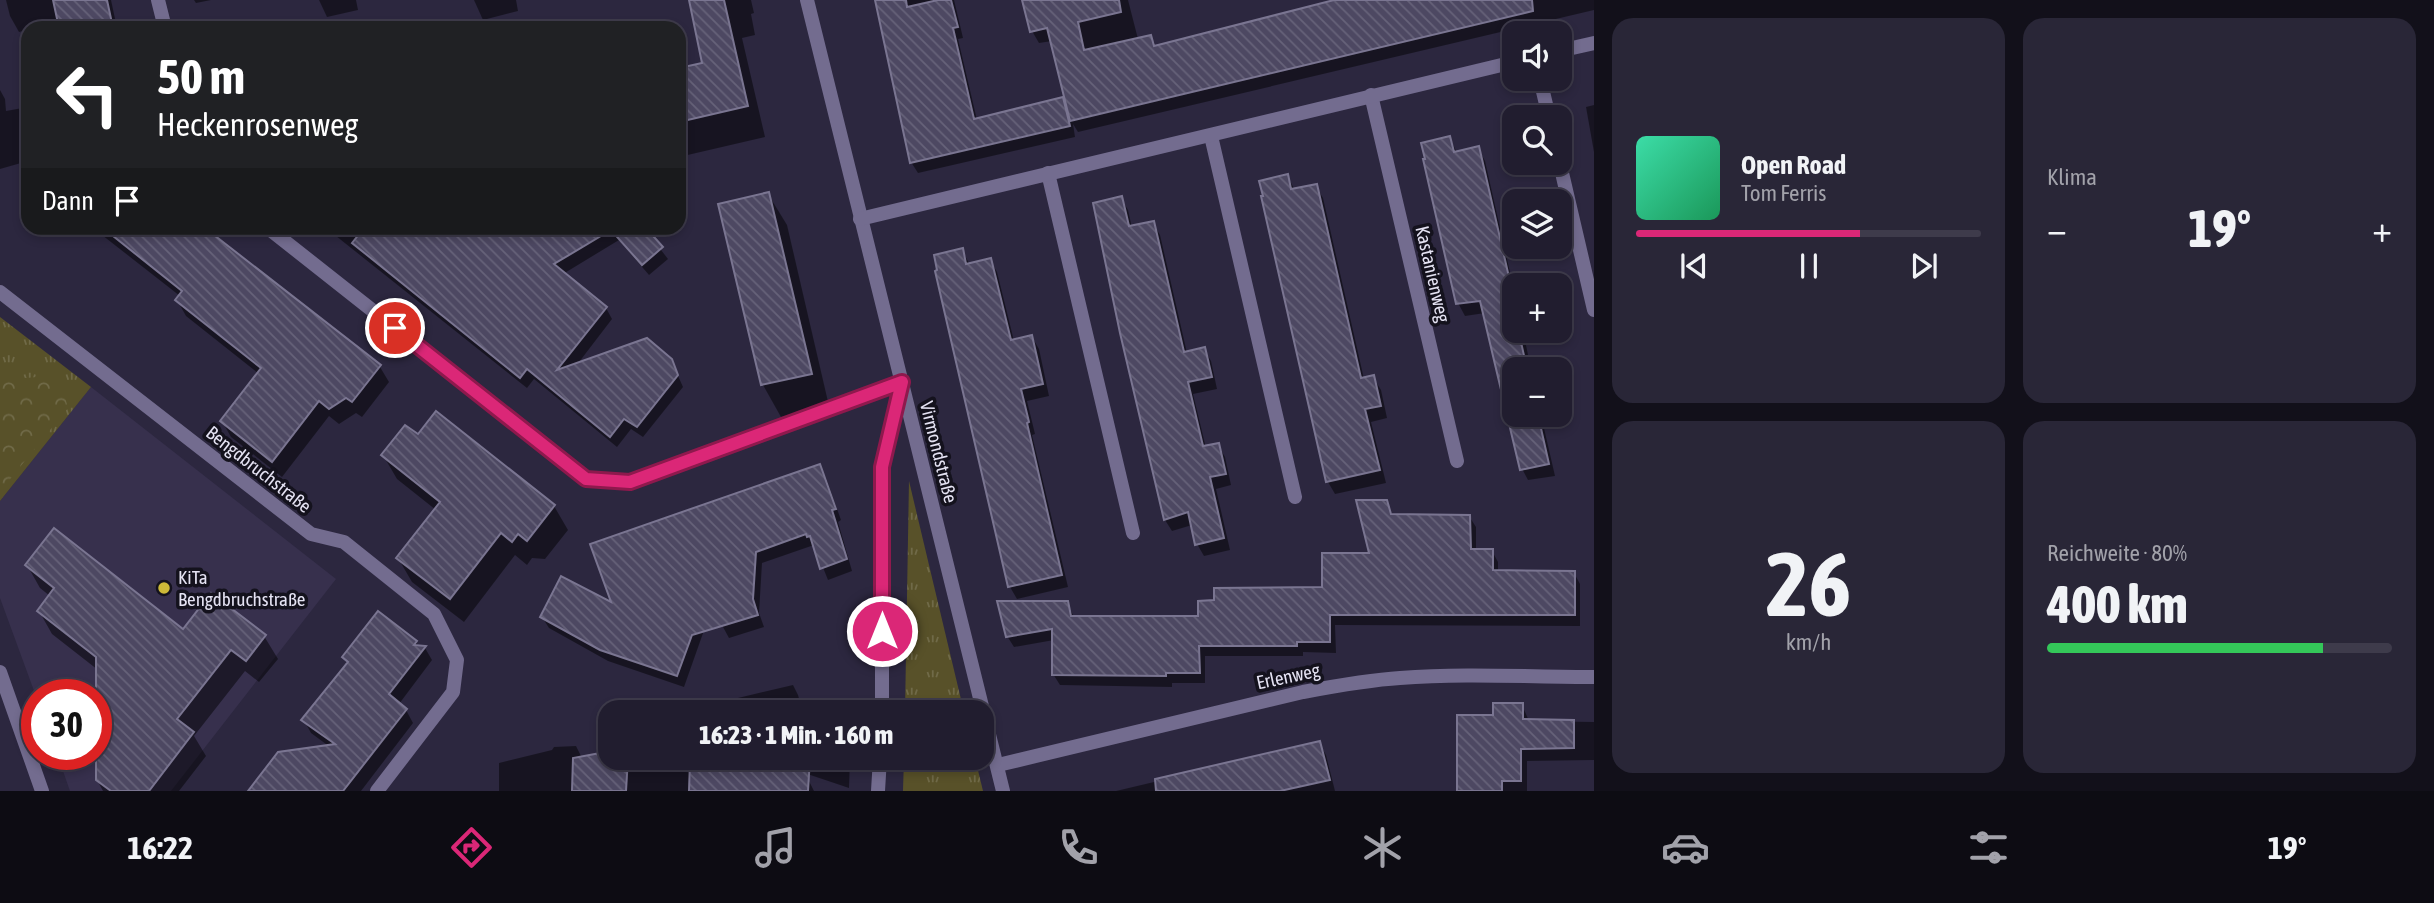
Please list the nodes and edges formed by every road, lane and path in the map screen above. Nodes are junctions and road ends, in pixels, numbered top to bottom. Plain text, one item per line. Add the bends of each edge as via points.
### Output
1 (158, 0) edge
2 (807, 0) edge
3 (163, 21) edge
4 (1594, 43) edge
5 (1572, 48) edge
6 (1502, 65) edge
7 (1371, 95) junction
8 (1211, 136) junction
9 (1048, 173) junction
10 (1562, 175) edge
11 (860, 219) junction
12 (277, 235) edge
13 (0, 292) edge
14 (1594, 310) edge
15 (902, 382) junction
16 (1457, 461) dead end
17 (1295, 497) dead end
18 (1133, 533) dead end
19 (0, 672) edge
20 (1594, 677) edge
21 (882, 700) edge
22 (998, 765) junction
23 (879, 770) edge
24 (41, 791) edge
25 (377, 791) edge
26 (878, 791) edge
27 (1003, 791) edge

1 - 3 street
2 - 11 street, Virmondstraße
4 - 5 street
6 - 7 street
7 - 8 street
7 - 16 street, Kastanienweg
8 - 9 street
8 - 17 street
9 - 11 street
9 - 18 street
10 - 14 street
11 - 15 street, Virmondstraße
12 - 15 street via 586,479 630,482
13 - 25 street, Bengdbruchstraße via 311,534 344,542 435,614 457,660 453,692
15 - 21 street via 882,467
15 - 22 street, Virmondstraße
19 - 24 street
20 - 22 street, Erlenweg via 1446,676 1353,683
22 - 27 street, Virmondstraße
23 - 26 street

